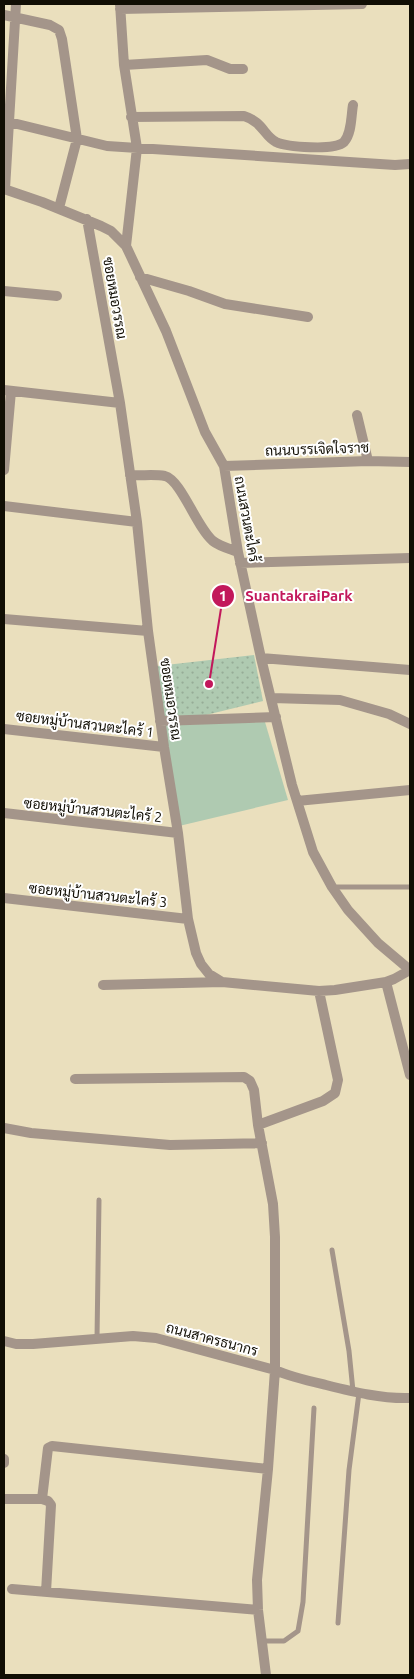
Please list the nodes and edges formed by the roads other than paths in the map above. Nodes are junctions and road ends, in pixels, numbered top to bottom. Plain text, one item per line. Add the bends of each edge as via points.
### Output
1 (16, 4) edge
2 (362, 4) edge
3 (120, 6) edge
4 (4, 15) edge
5 (15, 17) junction
6 (8, 56) edge
7 (124, 65) junction
8 (243, 68) dead end
9 (353, 105) dead end
10 (131, 117) junction
11 (9, 122) junction
12 (78, 139) junction
13 (301, 146) junction
14 (137, 148) junction
15 (300, 158) junction
16 (410, 164) edge
17 (4, 189) edge
18 (59, 208) junction
19 (87, 219) junction
20 (126, 246) junction
21 (140, 277) junction
22 (4, 291) edge
23 (57, 296) dead end
24 (308, 317) dead end
25 (8, 390) edge
26 (120, 403) junction
27 (357, 415) dead end
28 (368, 461) junction
29 (410, 462) edge
30 (224, 466) junction
31 (4, 470) edge
32 (130, 476) junction
33 (4, 506) edge
34 (137, 522) junction
35 (238, 552) junction
36 (410, 558) edge
37 (240, 563) junction
38 (4, 619) edge
39 (148, 631) junction
40 (261, 658) junction
41 (410, 670) edge
42 (272, 698) junction
43 (276, 717) junction
44 (160, 721) junction
45 (410, 724) edge
46 (4, 729) edge
47 (164, 748) junction
48 (410, 790) edge
49 (297, 801) junction
50 (4, 813) edge
51 (178, 833) junction
52 (332, 887) junction
53 (410, 887) edge
54 (4, 898) edge
55 (188, 919) junction
56 (410, 970) edge
57 (222, 982) junction
58 (386, 982) junction
59 (103, 985) dead end
60 (319, 991) junction
61 (410, 1076) edge
62 (75, 1079) dead end
63 (258, 1125) junction
64 (4, 1128) edge
65 (262, 1143) junction
66 (99, 1200) dead end
67 (332, 1250) dead end
68 (98, 1339) junction
69 (4, 1341) edge
70 (275, 1370) junction
71 (356, 1392) junction
72 (410, 1398) edge
73 (314, 1408) dead end
74 (268, 1469) junction
75 (4, 1499) edge
76 (42, 1499) junction
77 (12, 1589) dead end
78 (46, 1592) junction
79 (258, 1610) junction
80 (338, 1623) dead end
81 (262, 1641) junction
82 (266, 1675) edge

1 - 5 street
2 - 3 street
3 - 7 street
4 - 5 street
5 - 6 street
5 - 12 street via 50,24 59,30
6 - 11 street
7 - 8 street via 206,60 230,69
7 - 10 street
9 - 13 street via 345,141 335,145
10 - 13 street via 244,116 254,119 274,141
10 - 14 street
11 - 12 street
11 - 17 street
12 - 14 street via 107,146
12 - 18 street
13 - 15 street
14 - 15 street
14 - 20 street
15 - 16 street
17 - 18 street, ถนนสวนตะไคร้
18 - 19 street, ถนนสวนตะไคร้
19 - 20 street, ถนนสวนตะไคร้ via 111,231
19 - 26 street, ซอยหมอวรรณ
20 - 21 street, ถนนสวนตะไคร้
21 - 24 street via 225,304
21 - 30 street, ถนนสวนตะไคร้ via 166,331 205,432
22 - 23 street
25 - 26 street
25 - 31 street
26 - 32 street, ซอยหมอวรรณ
27 - 28 street
28 - 29 street, ถนนบรรเจิดใจราช
28 - 30 street, ถนนบรรเจิดใจราช
30 - 35 street, ถนนสวนตะไคร้
32 - 34 street, ซอยหมอวรรณ
32 - 35 street via 166,476 173,480 213,541
33 - 34 street
34 - 39 street, ซอยหมอวรรณ
35 - 37 street, ถนนสวนตะไคร้
36 - 37 street
37 - 40 street, ถนนสวนตะไคร้
38 - 39 street
39 - 44 street, ซอยหมอวรรณ
40 - 41 street
40 - 42 street, ถนนสวนตะไคร้
42 - 43 street, ถนนสวนตะไคร้
42 - 45 street via 340,700 389,714
43 - 44 street
43 - 49 street, ถนนสวนตะไคร้
44 - 47 street, ซอยหมอวรรณ
46 - 47 street, ซอยหมู่บ้านสวนตะไคร้ 1
47 - 51 street, ซอยหมอวรรณ
48 - 49 street
49 - 52 street, ถนนสวนตะไคร้ via 313,852
50 - 51 street, ซอยหมู่บ้านสวนตะไคร้ 2
51 - 55 street, ซอยหมอวรรณ
52 - 53 lane
52 - 56 street, ถนนสวนตะไคร้ via 378,943
54 - 55 street, ซอยหมู่บ้านสวนตะไคร้ 3
55 - 57 street, ซอยหมอวรรณ via 201,964
56 - 58 street
57 - 59 street
57 - 60 street
58 - 60 street
58 - 61 street
60 - 63 street via 338,1080 335,1093 323,1101
62 - 63 street via 244,1077 254,1090
63 - 65 street
64 - 65 street via 170,1145
65 - 70 street via 275,1237
66 - 68 lane
67 - 71 lane
68 - 69 street, ถนนสาครธนากร via 32,1344
68 - 70 street, ถนนสาครธนากร via 156,1338
70 - 71 street, ถนนสาครธนากร
70 - 74 street
71 - 72 street, ถนนสาครธนากร
71 - 80 lane
73 - 81 lane via 303,1602 298,1632 284,1641
74 - 76 street via 52,1446 46,1453
74 - 79 street
75 - 76 street
76 - 78 street via 50,1505
77 - 78 street
78 - 79 street
79 - 81 street
81 - 82 street

